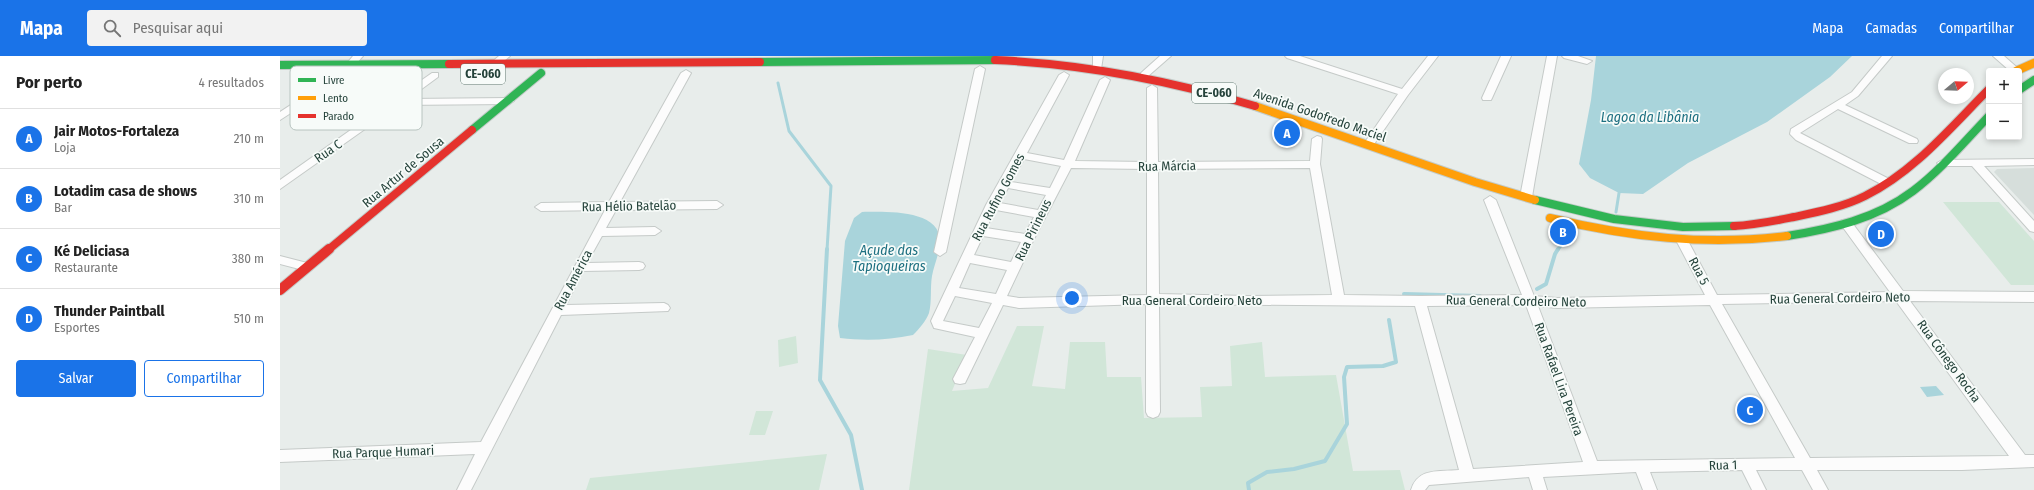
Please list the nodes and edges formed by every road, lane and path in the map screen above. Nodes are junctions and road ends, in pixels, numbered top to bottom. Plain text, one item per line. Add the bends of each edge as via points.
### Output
1 (358, 56) edge
2 (504, 56) edge
3 (1098, 56) edge
4 (1166, 56) edge
5 (1290, 56) edge
6 (1433, 56) edge
7 (1506, 56) edge
8 (1552, 56) edge
9 (1567, 56) edge
10 (1887, 56) edge
11 (1998, 56) edge
12 (869, 58) edge
13 (734, 59) edge
14 (1588, 61) dead end
15 (2034, 63) edge
16 (495, 64) junction
17 (280, 65) edge
18 (351, 65) junction
19 (1098, 67) junction
20 (2012, 68) edge
21 (2022, 68) edge
22 (980, 69) junction
23 (821, 71) dead end
24 (686, 72) dead end
25 (526, 74) dead end
26 (422, 75) edge
27 (438, 75) joint
28 (1064, 75) junction
29 (1144, 75) junction
30 (1105, 80) junction
31 (2034, 80) edge
32 (422, 85) edge
33 (1152, 88) junction
34 (2022, 88) edge
35 (1986, 92) edge
36 (1404, 93) junction
37 (1487, 98) dead end
38 (509, 101) junction
39 (1202, 101) dead end
40 (422, 102) edge
41 (1839, 106) junction
42 (290, 110) edge
43 (280, 117) edge
44 (1986, 119) edge
45 (358, 130) edge
46 (1317, 139) dead end
47 (1912, 141) dead end
48 (1368, 145) junction
49 (1020, 155) junction
50 (1974, 162) junction
51 (2034, 162) edge
52 (1942, 163) junction
53 (1068, 164) junction
54 (1315, 164) junction
55 (1153, 166) junction
56 (1887, 183) junction
57 (1004, 184) junction
58 (280, 185) edge
59 (1051, 192) junction
60 (1526, 197) junction
61 (1487, 199) joint
62 (1503, 204) dead end
63 (717, 205) dead end
64 (992, 205) junction
65 (613, 206) junction
66 (541, 207) dead end
67 (1041, 214) junction
68 (1542, 216) dead end
69 (1846, 223) junction
70 (2034, 228) edge
71 (655, 231) dead end
72 (979, 231) junction
73 (599, 232) junction
74 (1028, 239) junction
75 (1684, 242) junction
76 (940, 252) dead end
77 (967, 258) junction
78 (280, 260) edge
79 (639, 266) dead end
80 (308, 267) junction
81 (579, 267) junction
82 (1015, 267) junction
83 (280, 290) edge
84 (951, 291) junction
85 (1902, 296) junction
86 (2034, 297) edge
87 (1154, 299) junction
88 (1339, 299) junction
89 (998, 300) junction
90 (1530, 300) junction
91 (1420, 301) junction
92 (1714, 301) junction
93 (664, 308) dead end
94 (557, 310) junction
95 (983, 334) junction
96 (960, 378) dead end
97 (1154, 412) dead end
98 (486, 448) junction
99 (280, 456) edge
100 (2028, 461) edge
101 (1746, 464) junction
102 (1807, 464) junction
103 (1641, 468) junction
104 (1592, 469) junction
105 (1534, 471) junction
106 (1468, 475) junction
107 (464, 490) edge
108 (1418, 490) edge
109 (1540, 490) edge
110 (1650, 490) edge
111 (1759, 490) edge
112 (1821, 490) edge

1 - 18 street
2 - 16 street
3 - 19 street
4 - 29 street
5 - 36 street
6 - 36 street
7 - 37 street
8 - 60 street
9 - 14 street
10 - 41 street via 1855,94
11 - 20 street
12 - 13 main road, Avenida Godofredo Maciel / CE-060
12 - 19 main road, Avenida Godofredo Maciel / CE-060 via 997,60
13 - 16 main road, Avenida Godofredo Maciel / CE-060
15 - 21 main road
16 - 18 main road, Avenida Godofredo Maciel / CE-060
17 - 18 main road, Avenida Godofredo Maciel / CE-060
19 - 29 main road, Avenida Godofredo Maciel / CE-060
22 - 23 main road, CE-060
22 - 28 main road, CE-060
22 - 76 street
24 - 65 street, Rua América
25 - 38 main road, Rua Artur de Sousa via 545,73
26 - 27 main road
27 - 32 street, Rua C
28 - 30 main road, CE-060
28 - 49 street, Rua Rufino Gomes
29 - 48 main road, Avenida Godofredo Maciel / CE-060 via 1276,112
30 - 33 main road, CE-060
30 - 53 street, Rua Pirineus
31 - 34 main road
33 - 39 main road, CE-060
33 - 55 street
35 - 56 main road, Avenida Godofredo Maciel / CE-060 via 1933,144
36 - 48 street
38 - 40 street
38 - 80 main road, Rua Artur de Sousa
41 - 47 street
41 - 56 street via 1795,131 1795,134
42 - 43 street
44 - 52 main road
45 - 58 street, Rua C
46 - 54 street
48 - 60 main road, Avenida Godofredo Maciel / CE-060
49 - 53 street, Rua Márcia
49 - 57 street, Rua Rufino Gomes
50 - 51 street
50 - 52 street
50 - 70 street
52 - 69 main road via 1921,185 1898,201
53 - 55 street, Rua Márcia
53 - 59 street, Rua Pirineus
54 - 55 street, Rua Márcia
54 - 88 street
55 - 87 street
56 - 60 main road, Avenida Godofredo Maciel / CE-060 via 1874,192 1837,207 1786,221 1747,226 1677,226 1629,221 1576,211
57 - 59 street
57 - 64 street, Rua Rufino Gomes
59 - 67 street, Rua Pirineus
61 - 62 main road
61 - 90 street, Rua Rafael Lira Pereira
63 - 65 street, Rua Hélio Batelão
64 - 67 street
64 - 72 street, Rua Rufino Gomes
65 - 66 street, Rua Hélio Batelão
65 - 73 street, Rua América
67 - 74 street, Rua Pirineus
68 - 75 main road via 1613,234
69 - 75 main road via 1772,238
69 - 85 street, Rua Cônego Rocha
71 - 73 street
72 - 74 street
72 - 77 street, Rua Rufino Gomes
73 - 81 street, Rua América
74 - 82 street, Rua Pirineus
75 - 92 street, Rua 5
77 - 82 street
77 - 84 street, Rua Rufino Gomes
78 - 80 street
79 - 81 street
80 - 83 main road, Rua Artur de Sousa
81 - 94 street, Rua América
82 - 89 street, Rua Pirineus
84 - 89 street, Rua General Cordeiro Neto
84 - 95 street, Rua Rufino Gomes via 937,321 938,325
85 - 86 street, Rua General Cordeiro Neto
85 - 92 street, Rua General Cordeiro Neto
85 - 100 street, Rua Cônego Rocha
87 - 88 street, Rua General Cordeiro Neto
87 - 89 street, Rua General Cordeiro Neto via 1019,302
87 - 97 street
88 - 91 street, Rua General Cordeiro Neto
89 - 95 street, Rua Pirineus
90 - 91 street, Rua General Cordeiro Neto
90 - 92 street, Rua General Cordeiro Neto via 1557,303
90 - 104 street, Rua Rafael Lira Pereira
91 - 106 street
92 - 102 street, Rua 5
93 - 94 street
94 - 98 street, Rua América
95 - 96 street, Rua Pirineus
98 - 99 street, Rua Parque Humari
98 - 107 street, Rua América
100 - 102 street, Rua 1 via 1915,465
101 - 102 street, Rua 1
101 - 103 street, Rua 1
101 - 111 street
102 - 112 street
103 - 104 street, Rua 1
103 - 110 street
104 - 105 street, Rua 1
105 - 106 street, Rua 1
105 - 109 street
106 - 108 street, Rua 1 via 1426,479

